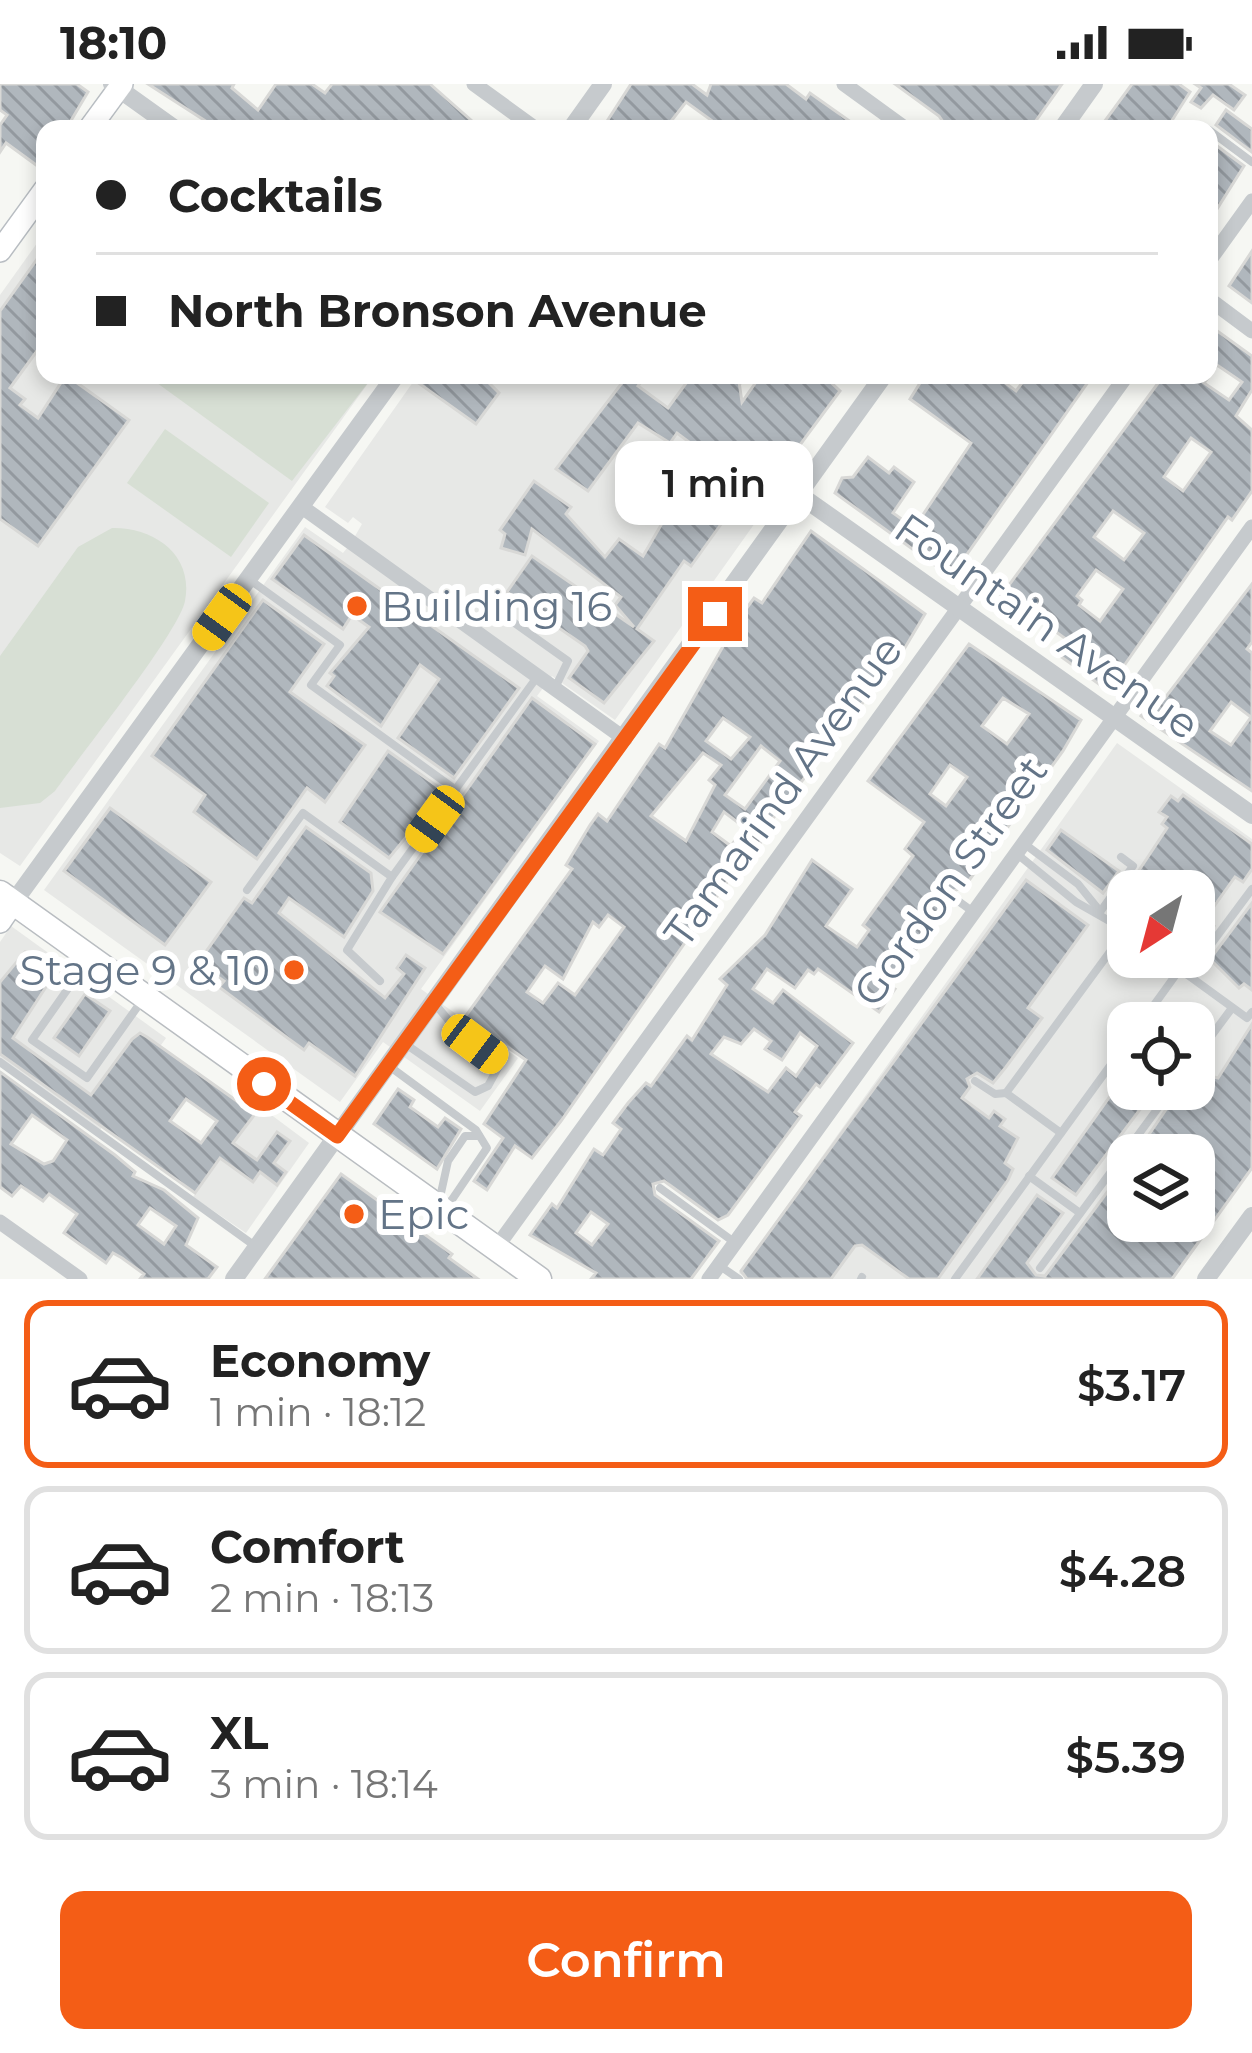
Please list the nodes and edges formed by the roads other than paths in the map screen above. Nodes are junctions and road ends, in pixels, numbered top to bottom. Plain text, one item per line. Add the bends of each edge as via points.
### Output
1 (474, 84) edge
2 (603, 84) edge
3 (844, 84) edge
4 (1094, 84) edge
5 (117, 86) edge
6 (95, 120) edge
7 (163, 120) edge
8 (524, 120) edge
9 (577, 120) edge
10 (894, 120) edge
11 (1068, 120) edge
12 (1218, 136) edge
13 (1252, 161) edge
14 (36, 201) edge
15 (1252, 201) edge
16 (1218, 248) edge
17 (0, 251) edge
18 (1218, 306) edge
19 (1252, 331) edge
20 (390, 384) edge
21 (877, 384) edge
22 (1121, 384) edge
23 (801, 496) junction
24 (302, 507) junction
25 (1252, 527) edge
26 (250, 580) junction
27 (959, 608) junction
28 (499, 612) dead end
29 (537, 677) junction
30 (554, 689) junction
31 (1113, 717) junction
32 (625, 739) junction
33 (456, 790) junction
34 (1252, 815) edge
35 (1019, 848) junction
36 (1120, 857) dead end
37 (392, 878) junction
38 (1252, 889) edge
39 (247, 890) dead end
40 (954, 898) dead end
41 (4, 906) edge
42 (974, 912) junction
43 (1100, 912) junction
44 (1107, 917) edge
45 (1215, 934) edge
46 (89, 958) junction
47 (1107, 958) edge
48 (1179, 978) edge
49 (1192, 978) edge
50 (380, 981) dead end
51 (144, 998) junction
52 (1159, 1002) edge
53 (434, 1003) junction
54 (1232, 1007) junction
55 (1252, 1012) edge
56 (1215, 1030) edge
57 (404, 1043) junction
58 (0, 1062) edge
59 (865, 1062) junction
60 (388, 1065) junction
61 (1107, 1070) edge
62 (880, 1073) dead end
63 (975, 1081) dead end
64 (1006, 1093) junction
65 (1156, 1110) edge
66 (1061, 1132) junction
67 (337, 1136) junction
68 (481, 1136) junction
69 (1030, 1176) junction
70 (660, 1188) dead end
71 (440, 1209) junction
72 (1080, 1213) junction
73 (1252, 1216) edge
74 (0, 1222) edge
75 (735, 1243) junction
76 (257, 1247) junction
77 (496, 1248) junction
78 (1040, 1268) dead end
79 (714, 1272) edge
80 (1210, 1278) edge
81 (80, 1279) edge
82 (234, 1279) edge
83 (538, 1279) edge
84 (739, 1279) edge
85 (955, 1279) edge

1 - 8 street
2 - 9 street
3 - 10 street
4 - 11 street
5 - 6 main road
5 - 7 street
12 - 13 lane
14 - 17 main road
15 - 16 street
18 - 19 street
20 - 24 street
21 - 23 street
22 - 27 street, Tamarind Avenue
23 - 27 street, Fountain Avenue
23 - 32 street
24 - 26 street
24 - 29 street
25 - 31 street, Gordon Street
26 - 33 lane via 340,645 311,686
26 - 41 street
27 - 31 street, Fountain Avenue
27 - 77 street, Tamarind Avenue
28 - 30 lane via 568,662
29 - 30 street
29 - 33 lane
30 - 32 street
31 - 34 street, Fountain Avenue
31 - 35 street, Gordon Street
32 - 53 street
33 - 37 lane
35 - 42 street, Gordon Street
35 - 43 lane via 1078,884
36 - 43 lane via 1133,866
37 - 39 lane via 303,813
37 - 50 lane via 347,950
38 - 45 lane
40 - 42 lane
41 - 46 main road
42 - 59 street, Gordon Street
43 - 44 lane
46 - 51 main road
46 - 51 lane via 32,1040 87,1078
47 - 64 lane
48 - 52 lane
49 - 54 lane
51 - 67 main road
53 - 57 street
53 - 57 lane via 500,1064 488,1086 475,1092
54 - 55 lane via 1247,1018
54 - 56 lane
57 - 60 street
58 - 76 lane
59 - 62 lane
59 - 75 street, Gordon Street
60 - 67 street
60 - 68 lane
61 - 66 lane
63 - 64 lane
64 - 66 lane
65 - 72 lane
66 - 69 lane
67 - 71 main road
67 - 76 street
68 - 71 lane via 486,1153
68 - 71 lane via 466,1136 448,1161
69 - 72 lane
69 - 85 lane
70 - 75 lane
71 - 77 main road
72 - 78 lane
73 - 80 street
74 - 81 street
75 - 79 street, Gordon Street
76 - 82 street
77 - 83 main road
79 - 84 lane

